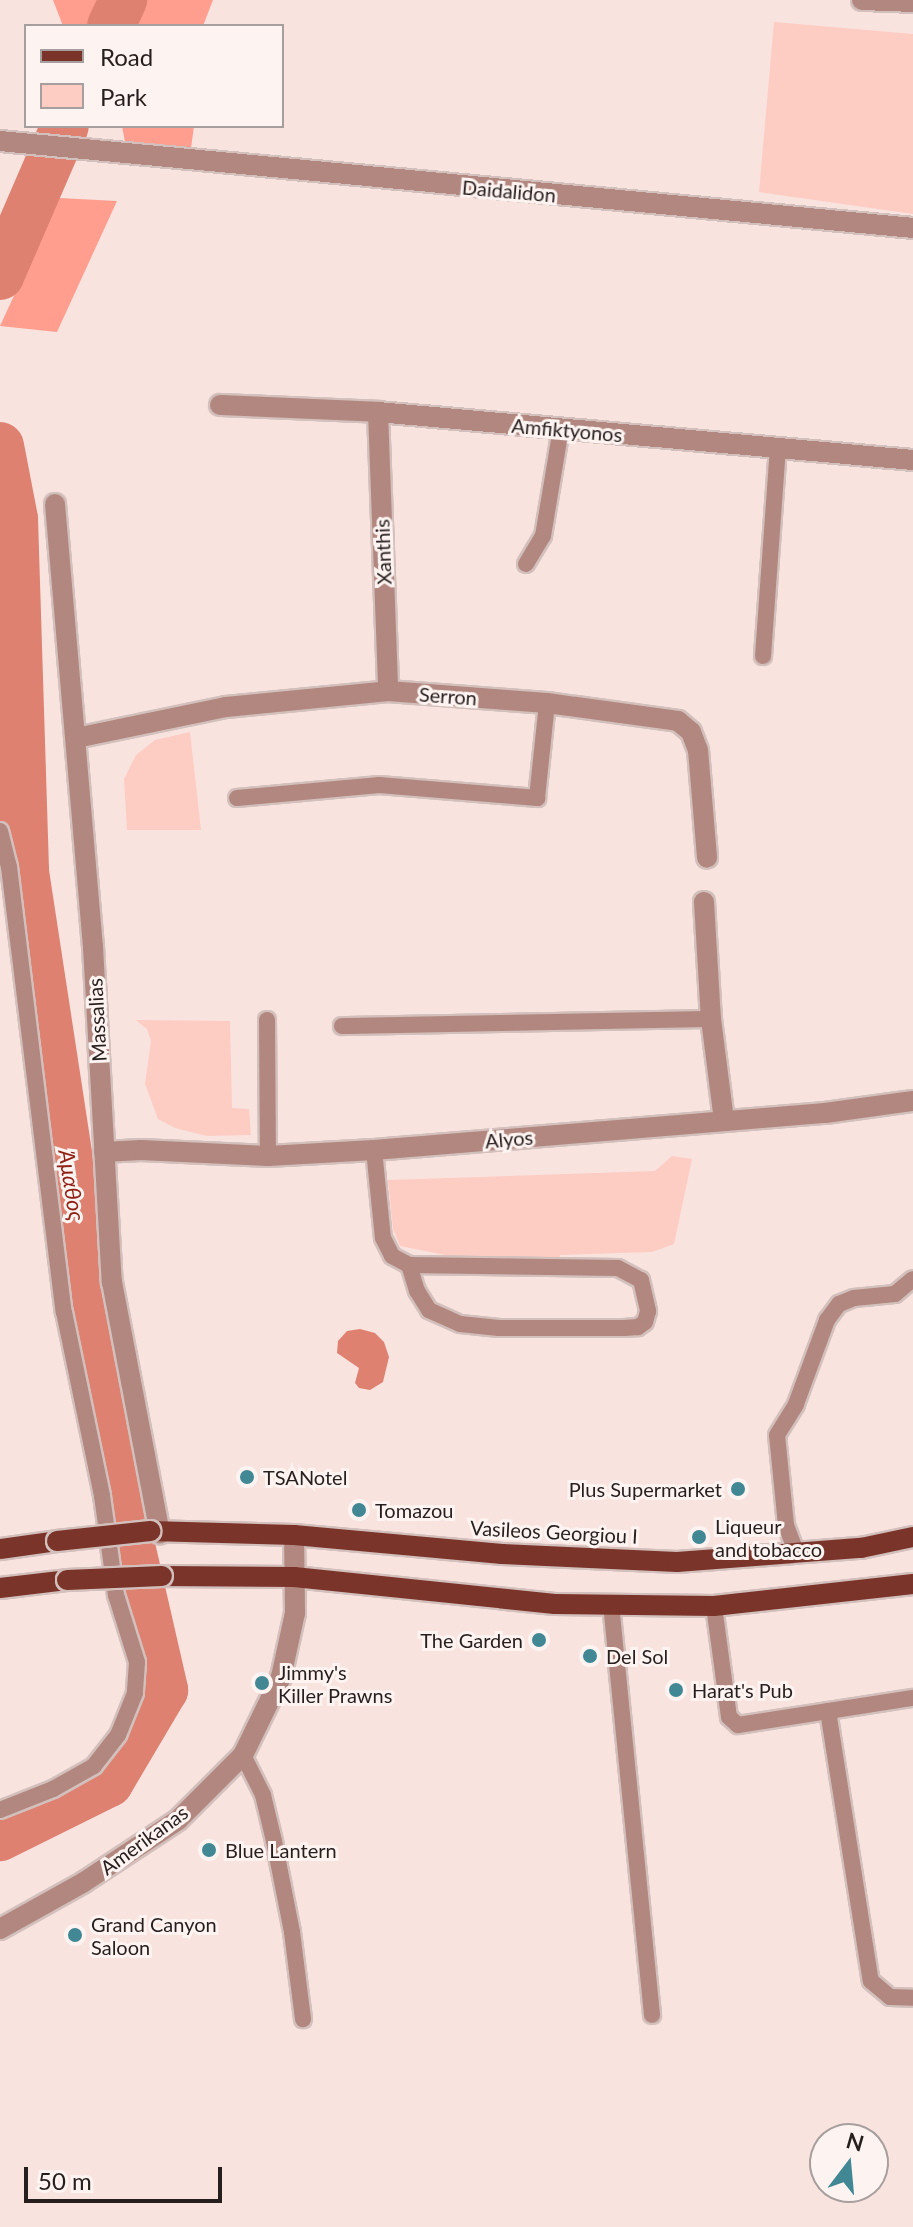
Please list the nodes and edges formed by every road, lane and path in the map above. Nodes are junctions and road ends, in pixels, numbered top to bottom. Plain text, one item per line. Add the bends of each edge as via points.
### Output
1 (862, 0) edge
2 (913, 2) edge
3 (0, 141) edge
4 (913, 228) edge
5 (220, 405) dead end
6 (378, 412) junction
7 (561, 429) junction
8 (778, 449) junction
9 (913, 460) edge
10 (55, 504) dead end
11 (526, 564) dead end
12 (763, 656) dead end
13 (388, 691) junction
14 (547, 703) junction
15 (76, 738) junction
16 (237, 798) dead end
17 (0, 831) edge
18 (707, 858) dead end
19 (704, 902) dead end
20 (711, 1019) junction
21 (267, 1020) dead end
22 (342, 1026) dead end
23 (913, 1101) edge
24 (724, 1120) junction
25 (374, 1150) junction
26 (104, 1152) junction
27 (268, 1156) junction
28 (409, 1265) junction
29 (913, 1279) edge
30 (155, 1532) junction
31 (294, 1535) junction
32 (913, 1537) edge
33 (0, 1549) edge
34 (797, 1554) junction
35 (294, 1577) junction
36 (913, 1584) edge
37 (0, 1588) edge
38 (611, 1604) junction
39 (714, 1606) junction
40 (913, 1698) edge
41 (828, 1711) junction
42 (243, 1755) junction
43 (0, 1810) edge
44 (0, 1929) edge
45 (913, 1998) edge
46 (652, 2015) dead end
47 (303, 2019) dead end

1 - 2 street
3 - 4 street, Daidalidon
5 - 6 street, Amfiktyonos
6 - 7 street, Amfiktyonos
6 - 13 street, Xanthis
7 - 8 street, Amfiktyonos
7 - 11 lane via 543,536
8 - 9 street, Amfiktyonos
8 - 12 lane
10 - 15 street, Massalias
13 - 14 street, Serron
13 - 15 street, Serron via 226,707
14 - 16 lane via 537,798 379,785
14 - 18 street, Serron via 678,721 691,732 698,750
15 - 26 street, Massalias
17 - 43 lane via 9,867 64,1312 92,1442 116,1595 137,1662 135,1693 118,1735 94,1766
19 - 20 street
20 - 22 lane
20 - 24 street
21 - 27 lane
23 - 24 street, Alyos
24 - 25 street, Alyos
25 - 27 street, Alyos
25 - 28 lane via 386,1248
26 - 27 street, Alyos
26 - 30 street, Massalias via 112,1282
28 - 28 lane via 618,1268 641,1280 648,1311 638,1327 460,1324 429,1310
29 - 34 lane via 895,1294 839,1304 827,1320 796,1404 777,1435 783,1511
30 - 31 main road, Vasileos Georgiou I
30 - 33 main road, Vasileos Georgiou I, bridge
31 - 34 main road, Vasileos Georgiou I via 630,1561
31 - 35 street, Amerikanas
32 - 34 main road, Vasileos Georgiou I
35 - 37 main road, bridge via 162,1576
35 - 38 main road via 555,1604
35 - 42 street, Amerikanas via 295,1613 281,1677
36 - 39 main road
38 - 39 main road
38 - 46 lane
39 - 41 lane via 729,1717 738,1725
40 - 41 lane
41 - 45 lane via 871,1981 890,1997
42 - 44 street, Amerikanas via 178,1820
42 - 47 lane via 263,1795 274,1841

